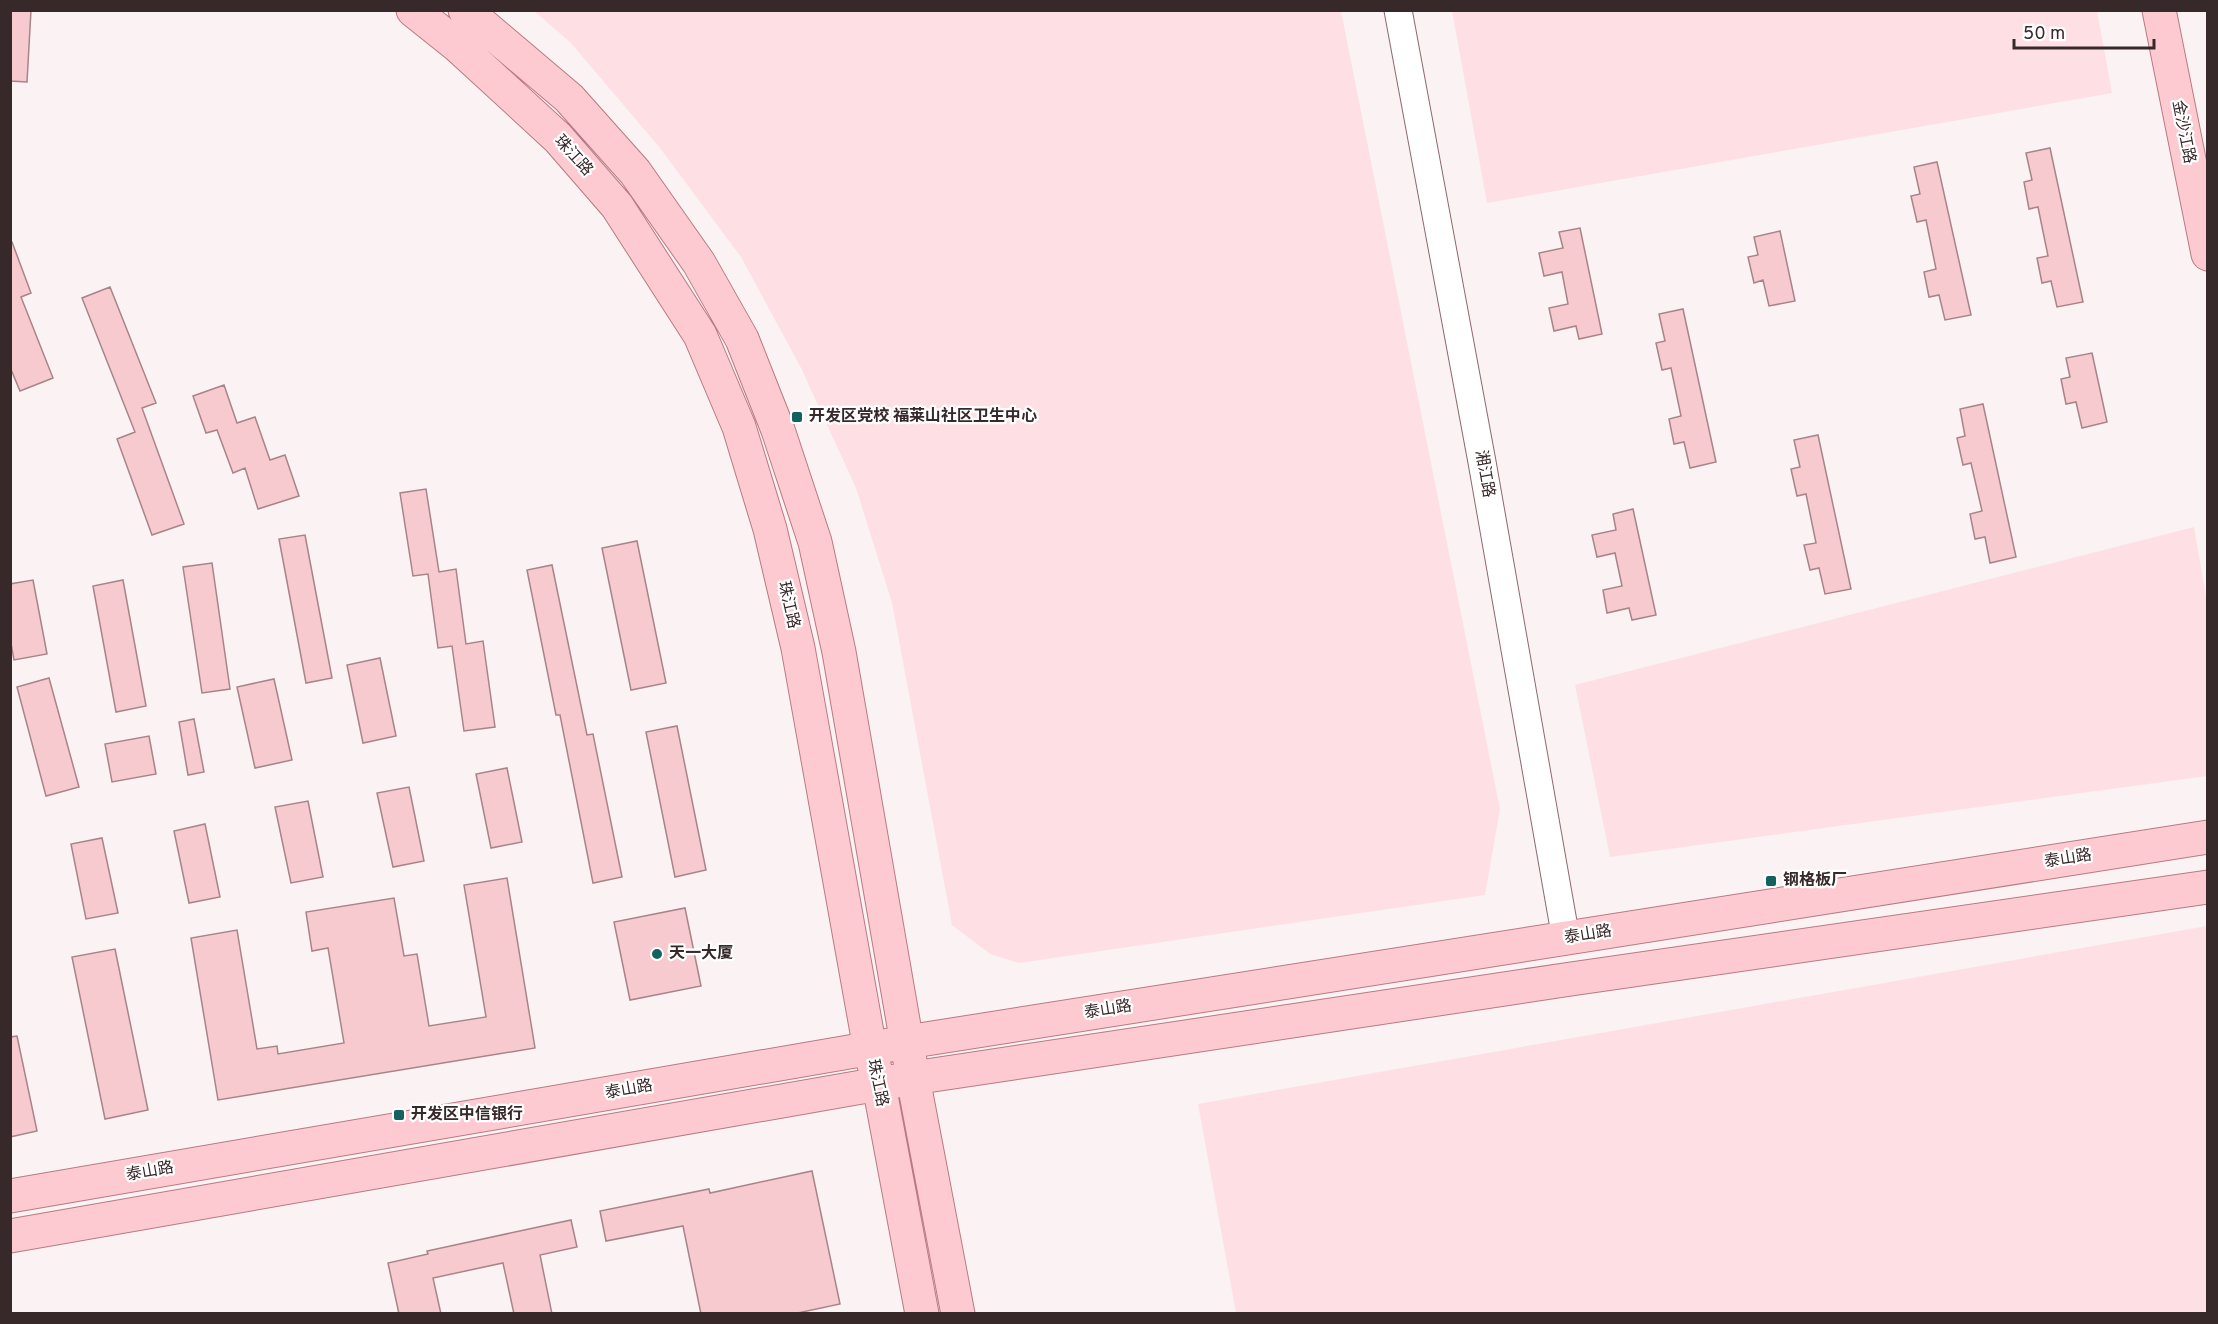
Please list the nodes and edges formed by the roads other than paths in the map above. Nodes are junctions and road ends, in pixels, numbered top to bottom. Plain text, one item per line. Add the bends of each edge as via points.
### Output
1 (413, 10) edge
2 (465, 10) edge
3 (1398, 10) edge
4 (2159, 10) edge
5 (2208, 254) edge
6 (2208, 837) edge
7 (2208, 887) edge
8 (1566, 939) junction
9 (907, 1042) junction
10 (870, 1049) junction
11 (913, 1078) junction
12 (879, 1085) junction
13 (10, 1196) edge
14 (10, 1236) edge
15 (922, 1314) edge
16 (958, 1314) edge

1 - 10 main road, 珠江路 via 558,138 617,206 700,335 739,427 770,529 798,648
2 - 9 main road via 569,98 635,172 699,263 742,339 778,430 815,542 839,651
3 - 8 street, 湘江路
4 - 5 main road, 金沙江路
6 - 8 main road, 泰山路
7 - 11 main road
8 - 9 main road, 泰山路
9 - 10 main road, 泰山路
9 - 11 main road
10 - 12 main road, 珠江路
10 - 13 main road, 泰山路
11 - 12 main road
11 - 16 main road
12 - 14 main road
12 - 15 main road, 珠江路

